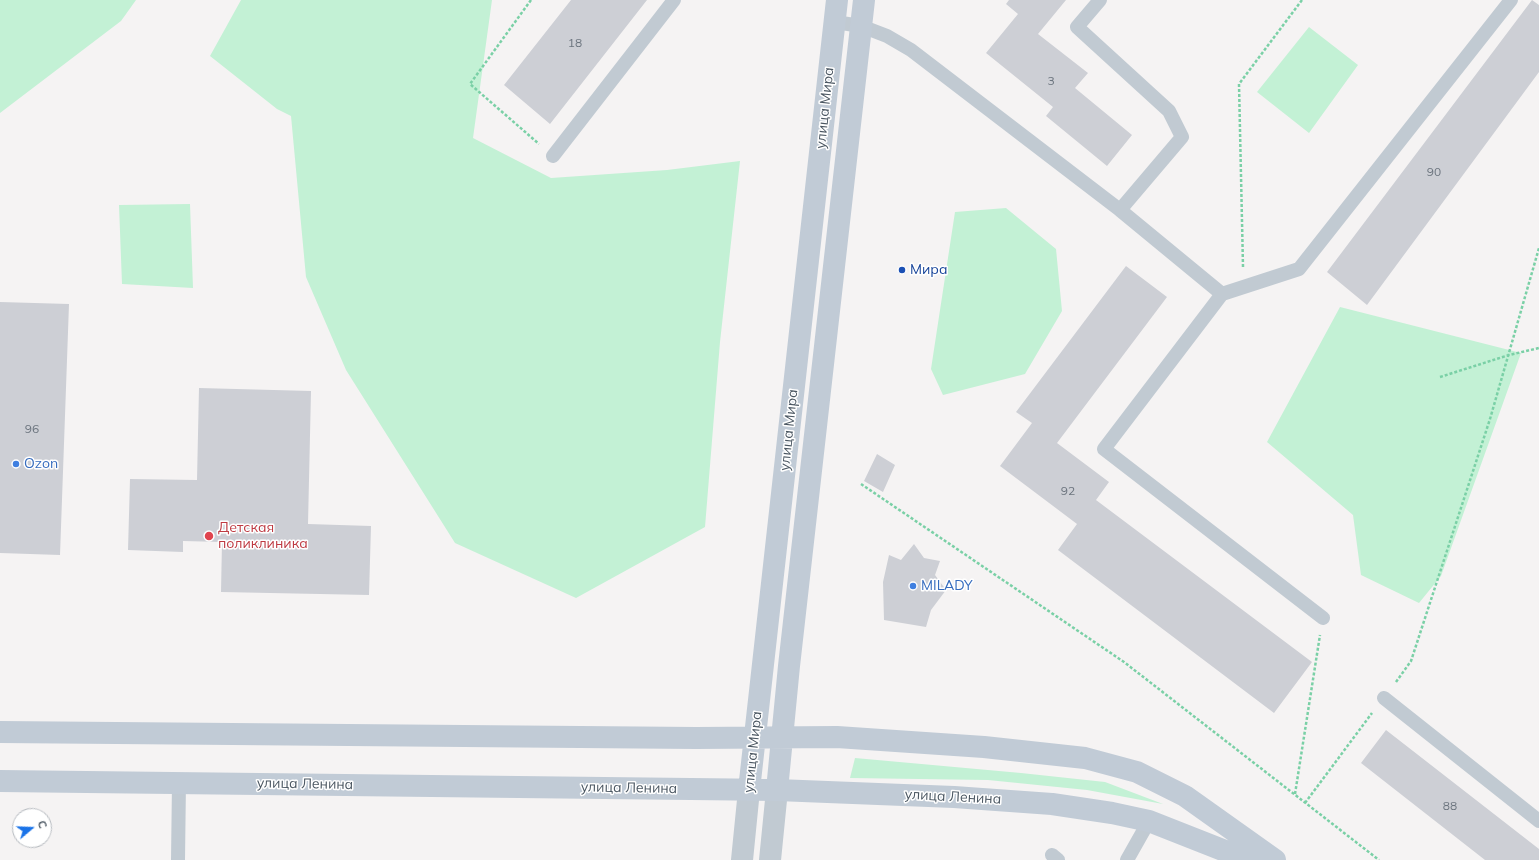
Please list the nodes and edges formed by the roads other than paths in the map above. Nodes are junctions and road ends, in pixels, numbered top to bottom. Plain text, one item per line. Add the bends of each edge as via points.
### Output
1 (674, 0) edge
2 (837, 0) edge
3 (864, 0) edge
4 (1100, 0) edge
5 (1511, 0) edge
6 (835, 22) junction
7 (861, 26) junction
8 (553, 156) road end
9 (1120, 210) junction
10 (1222, 294) junction
11 (1323, 618) road end
12 (1384, 698) road end
13 (0, 732) edge
14 (754, 737) junction
15 (783, 738) junction
16 (0, 780) edge
17 (179, 782) junction
18 (749, 790) junction
19 (777, 790) junction
20 (1539, 821) edge
21 (1149, 822) junction
22 (178, 860) edge
23 (742, 860) edge
24 (770, 860) edge
25 (1127, 860) edge
26 (1248, 860) edge
27 (1275, 860) edge

1 - 8 lane
2 - 6 main road, улица Мира
3 - 7 main road, улица Мира
4 - 9 lane via 1077,27 1169,111 1182,137
5 - 10 lane via 1299,269
6 - 7 lane
6 - 14 main road, улица Мира
7 - 9 lane via 888,36 910,50
7 - 15 main road, улица Мира
9 - 10 lane
10 - 11 lane via 1104,449
12 - 20 lane
13 - 14 main road
14 - 15 main road
14 - 18 main road, улица Мира
15 - 19 main road, улица Мира
15 - 27 main road via 845,738 984,747 1085,758 1137,772 1185,796
16 - 17 main road, улица Ленина
17 - 18 main road, улица Ленина
17 - 22 lane
18 - 19 main road, улица Ленина
18 - 23 street, улица Мира
19 - 21 main road, улица Ленина via 954,797 1052,804 1112,813
19 - 24 street, улица Мира
21 - 25 lane
21 - 26 main road, улица Ленина

